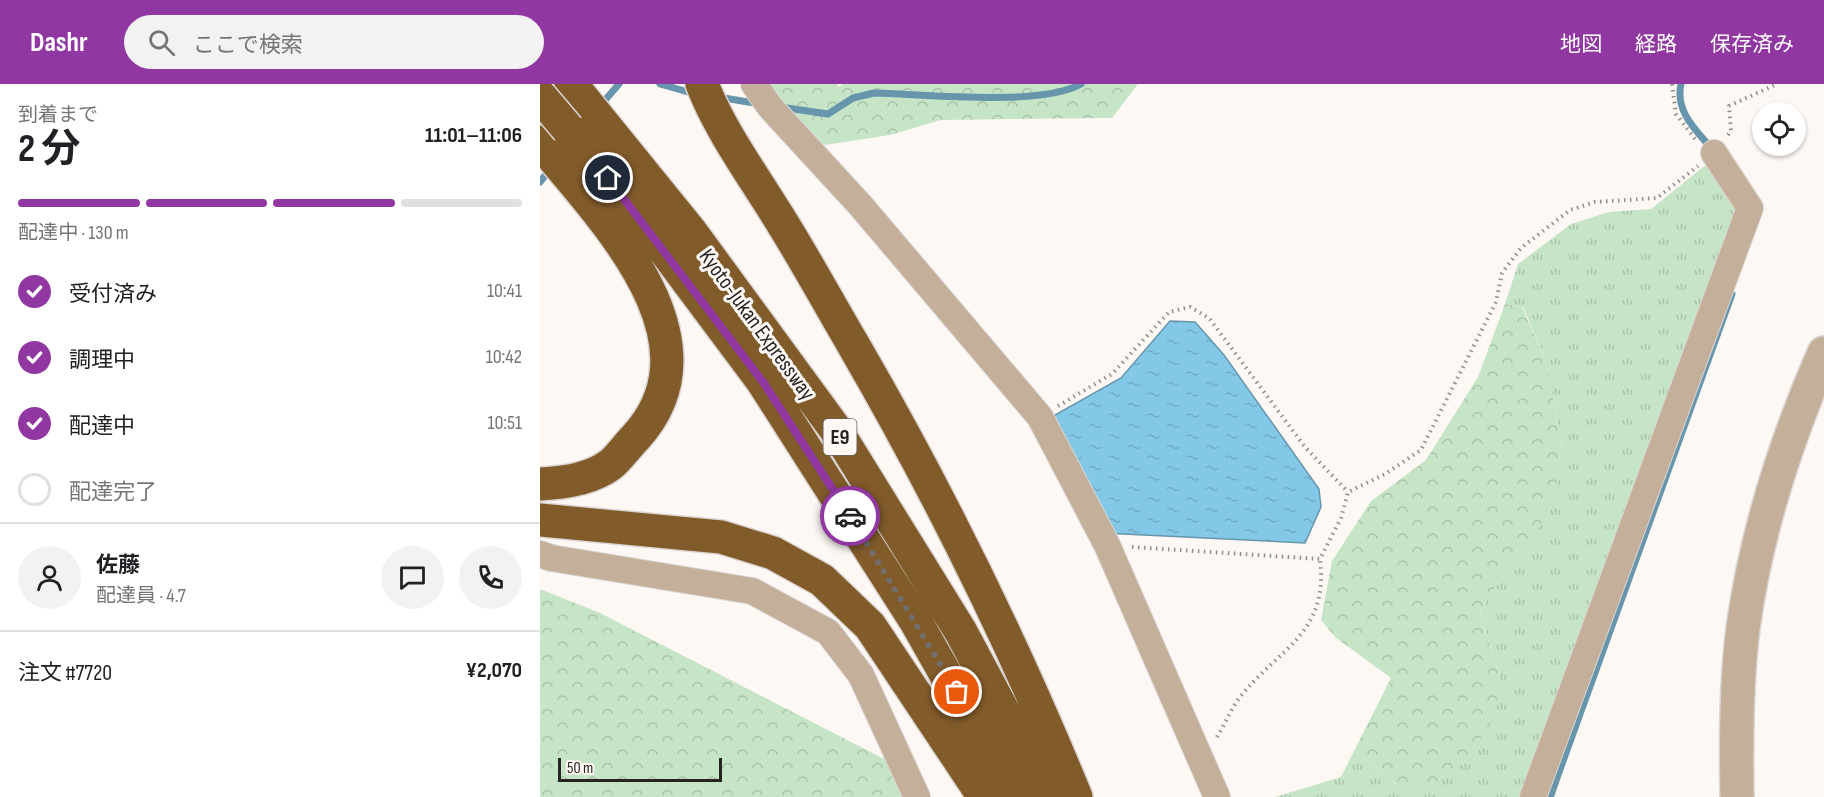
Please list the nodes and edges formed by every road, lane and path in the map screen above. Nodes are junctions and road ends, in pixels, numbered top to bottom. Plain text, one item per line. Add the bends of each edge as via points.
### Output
1 (550, 84) edge
2 (702, 84) edge
3 (754, 84) edge
4 (1672, 84) edge
5 (1778, 84) edge
6 (540, 96) edge
7 (564, 123) edge
8 (1712, 155) junction
9 (1824, 353) edge
10 (1040, 417) junction
11 (540, 484) edge
12 (1348, 492) junction
13 (540, 520) edge
14 (1107, 545) junction
15 (540, 554) edge
16 (1320, 559) junction
17 (1202, 764) junction
18 (917, 797) edge
19 (984, 797) edge
20 (1015, 797) edge
21 (1048, 797) edge
22 (1076, 797) edge
23 (1217, 797) edge
24 (1533, 797) edge
25 (1737, 797) edge

1 - 6 highway
2 - 22 highway via 713,111 889,406 976,577
3 - 10 street
4 - 8 path via 1676,114
5 - 8 path via 1729,106 1731,131
6 - 7 highway, Kyoto-Jukan Expressway / E9, bridge
7 - 11 highway via 596,210 647,281 665,331 667,376 648,423 609,465 568,483
7 - 20 highway, Kyoto-Jukan Expressway / E9 via 763,382 915,620
7 - 21 highway, Kyoto-Jukan Expressway / E9 via 691,232 836,430 961,632
8 - 12 path via 1657,198 1595,202 1570,210 1521,248 1502,273 1496,302 1421,450
8 - 24 street via 1750,208
9 - 25 street via 1782,465 1754,564 1742,641 1736,730
10 - 12 path via 1112,374 1169,312 1190,307 1209,318 1305,447
10 - 14 street
12 - 16 path via 1341,518
13 - 19 highway via 721,537 773,553 822,580 870,626
14 - 16 path
14 - 17 street
15 - 18 street via 752,591 828,632 861,675
16 - 17 path via 1323,583 1316,608 1292,647 1240,697
17 - 23 street

